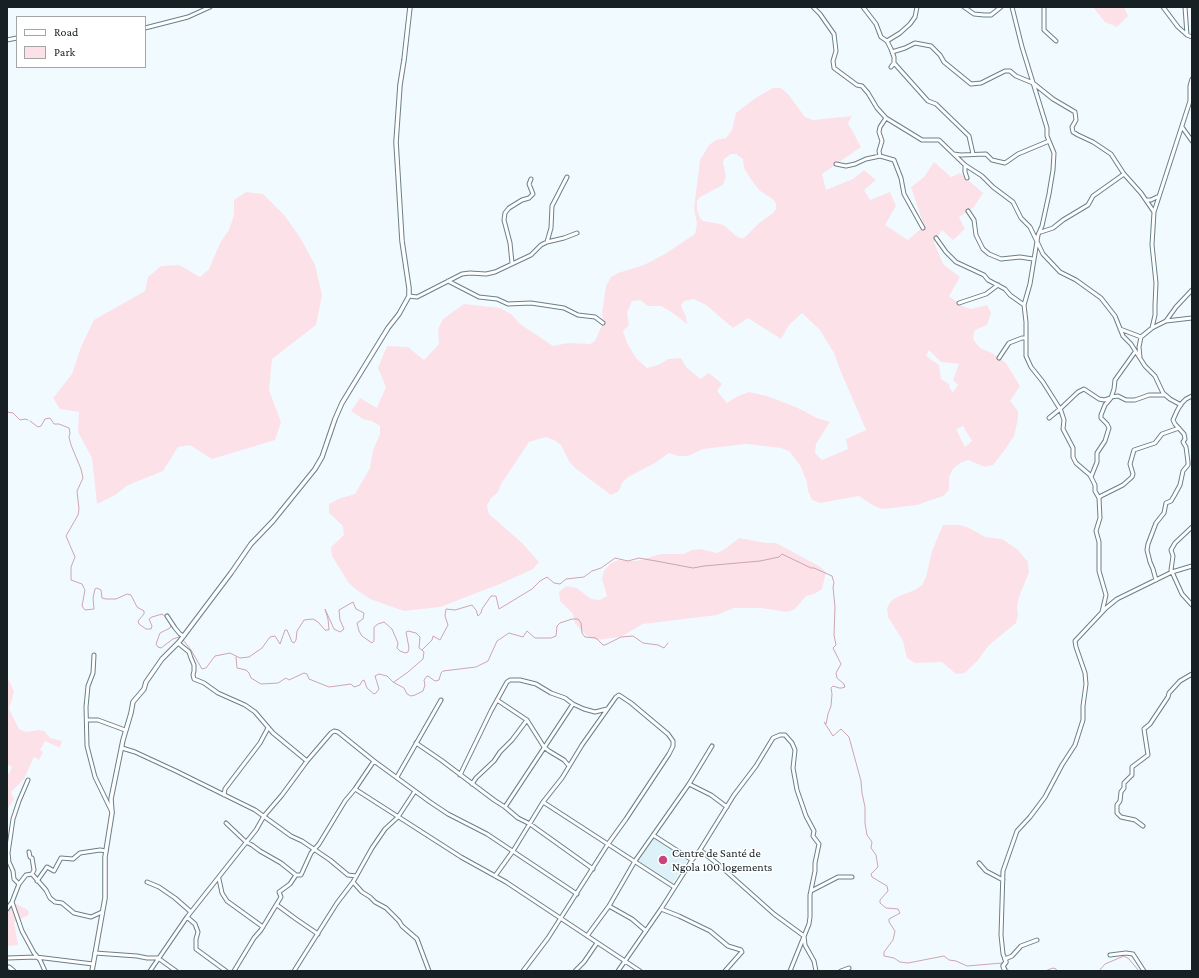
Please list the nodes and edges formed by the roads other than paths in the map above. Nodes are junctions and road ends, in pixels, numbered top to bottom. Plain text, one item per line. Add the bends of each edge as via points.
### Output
1 (210, 7) edge
2 (410, 7) edge
3 (813, 7) edge
4 (862, 7) edge
5 (917, 7) edge
6 (964, 7) edge
7 (1001, 7) edge
8 (1012, 7) edge
9 (1044, 7) edge
10 (1163, 7) edge
11 (1185, 7) edge
12 (146, 28) edge
13 (1187, 35) junction
14 (1192, 37) edge
15 (887, 41) junction
16 (1056, 41) dead end
17 (892, 52) junction
18 (894, 63) junction
19 (891, 67) dead end
20 (1192, 79) edge
21 (1033, 83) junction
22 (886, 118) junction
23 (1182, 127) junction
24 (1049, 141) junction
25 (1192, 141) edge
26 (953, 154) junction
27 (973, 154) junction
28 (880, 156) junction
29 (836, 164) dead end
30 (966, 165) junction
31 (1124, 174) junction
32 (567, 177) dead end
33 (967, 178) dead end
34 (531, 179) dead end
35 (1158, 196) junction
36 (1147, 200) junction
37 (968, 211) dead end
38 (1154, 212) junction
39 (923, 228) dead end
40 (577, 233) dead end
41 (1039, 233) junction
42 (936, 238) dead end
43 (547, 242) junction
44 (1036, 242) junction
45 (1033, 259) junction
46 (512, 264) junction
47 (448, 281) junction
48 (998, 285) junction
49 (1192, 290) edge
50 (409, 296) junction
51 (959, 303) dead end
52 (1024, 305) junction
53 (1192, 318) edge
54 (1166, 321) junction
55 (603, 323) dead end
56 (1152, 328) junction
57 (1120, 329) junction
58 (1141, 337) junction
59 (1026, 338) junction
60 (1135, 352) junction
61 (999, 358) dead end
62 (1140, 359) junction
63 (1164, 395) junction
64 (1192, 396) edge
65 (1111, 397) junction
66 (1181, 405) junction
67 (1060, 408) junction
68 (1049, 418) dead end
69 (1180, 428) junction
70 (1188, 455) junction
71 (1192, 458) edge
72 (1091, 477) junction
73 (1099, 498) junction
74 (1192, 527) edge
75 (1192, 566) edge
76 (1172, 572) junction
77 (1156, 580) junction
78 (1192, 604) edge
79 (1101, 614) junction
80 (167, 616) dead end
81 (184, 636) junction
82 (179, 643) junction
83 (94, 655) dead end
84 (1192, 674) edge
85 (441, 700) dead end
86 (498, 700) junction
87 (573, 704) junction
88 (607, 709) junction
89 (87, 720) junction
90 (527, 720) junction
91 (268, 728) junction
92 (125, 730) junction
93 (416, 743) junction
94 (712, 746) dead end
95 (544, 747) junction
96 (122, 748) junction
97 (307, 761) junction
98 (374, 761) junction
99 (569, 766) junction
100 (460, 775) junction
101 (397, 777) junction
102 (28, 780) dead end
103 (472, 784) junction
104 (689, 784) junction
105 (355, 789) junction
106 (415, 791) junction
107 (224, 795) junction
108 (544, 802) junction
109 (505, 807) junction
110 (727, 807) junction
111 (112, 813) junction
112 (264, 816) junction
113 (398, 817) junction
114 (226, 824) dead end
115 (530, 824) junction
116 (1143, 826) dead end
117 (653, 835) junction
118 (246, 842) junction
119 (608, 844) junction
120 (313, 850) junction
121 (700, 850) junction
122 (106, 851) junction
123 (513, 851) junction
124 (29, 852) dead end
125 (692, 860) junction
126 (635, 861) junction
127 (979, 863) dead end
128 (593, 869) junction
129 (32, 874) junction
130 (296, 875) junction
131 (356, 876) junction
132 (495, 876) junction
133 (852, 877) dead end
134 (218, 879) junction
135 (1003, 880) junction
136 (37, 881) junction
137 (147, 882) dead end
138 (353, 882) junction
139 (19, 884) junction
140 (674, 887) junction
141 (811, 891) junction
142 (577, 894) junction
143 (12, 902) junction
144 (277, 905) junction
145 (609, 906) junction
146 (7, 909) edge
147 (661, 909) junction
148 (102, 912) junction
149 (191, 912) junction
150 (187, 917) junction
151 (561, 918) junction
152 (263, 927) junction
153 (646, 931) junction
154 (318, 934) junction
155 (587, 936) junction
156 (804, 936) junction
157 (1037, 940) dead end
158 (598, 942) junction
159 (95, 953) junction
160 (1110, 955) dead end
161 (36, 957) junction
162 (7, 958) edge
163 (158, 958) junction
164 (1006, 960) junction
165 (624, 961) junction
166 (94, 964) junction
167 (9, 967) dead end
168 (848, 968) dead end
169 (14, 971) edge
170 (45, 971) edge
171 (92, 971) edge
172 (150, 971) edge
173 (176, 971) edge
174 (226, 971) edge
175 (234, 971) edge
176 (294, 971) edge
177 (429, 971) edge
178 (522, 971) edge
179 (575, 971) edge
180 (618, 971) edge
181 (640, 971) edge
182 (725, 971) edge
183 (790, 971) edge
184 (816, 971) edge
185 (840, 971) edge
186 (1005, 971) edge
187 (1144, 971) edge

1 - 12 street via 188,17
2 - 50 street via 396,142 402,241
3 - 22 street via 834,34 834,68 862,86
4 - 15 street via 876,24 881,37
5 - 15 street via 910,24
6 - 7 street via 974,14 991,15
8 - 21 street
9 - 16 street via 1044,30
10 - 13 street
11 - 13 street
13 - 14 street
15 - 17 street
17 - 18 street
17 - 21 street via 915,43 931,46 944,62 971,84 981,83 1005,71
18 - 19 street
18 - 27 street via 928,101 936,104 969,136
20 - 23 street via 1190,101
21 - 24 street
21 - 31 street via 1075,112 1073,132 1111,154
22 - 26 street via 922,140 939,140
22 - 28 street via 879,132 882,141
23 - 25 street
23 - 35 street
24 - 27 street via 1018,154 1005,163 992,160 986,154
24 - 41 street via 1054,153 1053,170 1050,194
26 - 27 street
26 - 30 street
28 - 29 street via 866,158 846,166
28 - 39 street via 894,160 904,194
30 - 33 street
30 - 44 street via 1013,202 1021,218 1030,227
31 - 36 street
31 - 41 street via 1093,196 1088,205 1053,228
32 - 43 street via 552,206 551,228
34 - 46 street via 533,194 505,213
35 - 36 street
35 - 38 street
36 - 38 street
37 - 45 street via 974,220 976,235 983,249 989,254 1001,259
38 - 56 street via 1152,245 1156,283
40 - 43 street
41 - 44 street
42 - 48 street via 956,262 978,271
43 - 46 street via 531,255
44 - 45 street
44 - 57 street via 1057,270 1101,298 1115,316
45 - 52 street
46 - 47 street via 496,272 462,274
47 - 50 street via 417,297
47 - 55 street via 479,297 497,299 508,304 531,303 564,308 578,315 595,317
48 - 51 street via 986,294
48 - 52 street
49 - 54 street
50 - 81 street via 342,403 318,465 251,544
52 - 59 street
53 - 54 street
54 - 56 street
56 - 58 street
57 - 58 street
57 - 60 street
58 - 62 street
59 - 61 street via 1009,343
59 - 67 street via 1026,356 1030,367
60 - 62 street
60 - 65 street via 1116,380
62 - 63 street via 1157,380
63 - 65 street via 1149,395 1134,400
63 - 66 street
64 - 66 street
65 - 67 street via 1099,399 1084,389
65 - 72 street via 1101,415 1109,428 1097,453 1097,462
66 - 69 street via 1173,420
67 - 68 street
67 - 72 street via 1064,416 1063,429 1073,448 1073,457
69 - 70 street via 1184,434 1183,442
69 - 73 street via 1162,434 1155,443 1134,450 1130,464 1132,477
70 - 71 street
70 - 77 street via 1188,465 1183,471 1180,486 1171,501 1166,503 1164,513 1156,523 1150,538 1147,550
72 - 73 street
73 - 79 street via 1100,518 1096,531 1099,542 1099,571 1106,595
74 - 76 street via 1171,550
75 - 76 street
76 - 77 street
76 - 78 street via 1182,594
77 - 79 street via 1117,599
79 - 135 street via 1074,643 1085,673 1086,684 1083,720 1075,745 1045,797 1017,831 1004,869
80 - 81 street
81 - 82 street
82 - 91 street via 192,658 194,679 245,705 255,712
82 - 92 street via 162,659 144,689 134,700
83 - 89 street via 93,673 87,695
84 - 116 street via 1180,681 1169,693 1150,724 1144,729 1148,755 1132,767 1132,775 1124,783 1121,792 1117,813
85 - 93 street
86 - 87 street via 507,682 515,680 536,684
86 - 90 street
86 - 100 street
87 - 88 street via 595,712
87 - 95 street
88 - 99 street
88 - 119 street via 616,697 624,698 673,741 673,746
89 - 92 street via 98,720
89 - 111 street via 87,746 94,775
90 - 95 street
90 - 103 street
91 - 97 street
91 - 107 street via 260,743 225,789
92 - 96 street
93 - 100 street
93 - 101 street
94 - 104 street
95 - 99 street
95 - 109 street
96 - 107 street
96 - 111 street via 111,799
97 - 98 street via 334,731
97 - 112 street
98 - 101 street
98 - 105 street
99 - 108 street
100 - 103 street
101 - 106 street
102 - 139 street via 13,819 8,853 14,879
103 - 109 street
104 - 110 street
104 - 117 street
105 - 113 street
105 - 120 street
106 - 113 street
106 - 123 street via 448,814
107 - 112 street
108 - 115 street
108 - 119 street
109 - 115 street
110 - 121 street
110 - 141 street via 773,738 785,735 794,750 793,768 797,790 814,831 813,836 819,844
111 - 122 street
112 - 118 street
112 - 120 street
113 - 131 street via 385,829
113 - 132 street
114 - 118 street
115 - 123 street
115 - 128 street
117 - 125 street
117 - 126 street
118 - 130 street via 282,863
118 - 134 street
119 - 126 street
119 - 128 street
120 - 130 street via 301,875
120 - 131 street via 348,875
121 - 125 street
121 - 156 street via 774,914
122 - 136 street via 80,853 73,859 61,858 54,872 47,867
122 - 148 street via 105,898
123 - 132 street
123 - 142 street
124 - 129 street via 34,870
125 - 140 street
126 - 140 street
126 - 145 street
127 - 135 street via 986,871
128 - 142 street
129 - 136 street
129 - 139 street via 26,875
130 - 144 street via 290,884 279,892 281,897
131 - 138 street
132 - 151 street
133 - 141 street via 838,877
134 - 149 street
134 - 152 street via 227,901
135 - 164 street via 1002,943
136 - 148 street via 50,898 62,903 74,913 91,917
137 - 149 street via 159,887
138 - 154 street
138 - 177 street via 362,892 386,908 417,939
139 - 143 street
140 - 147 street
141 - 156 street via 810,918
142 - 151 street
143 - 146 street
143 - 161 street via 22,931
144 - 152 street
144 - 154 street
145 - 153 street via 632,919
145 - 155 street
147 - 153 street
147 - 182 street via 710,931 728,946 741,950 742,952
148 - 159 street
149 - 150 street
150 - 163 street
150 - 174 street via 195,924 198,932 196,949
151 - 155 street
151 - 178 street
152 - 175 street
153 - 165 street
154 - 176 street
155 - 158 street
156 - 183 street
156 - 184 street
157 - 164 street via 1021,946
158 - 165 street
158 - 179 street
159 - 163 street
159 - 166 street
160 - 187 street via 1133,954
161 - 162 street
161 - 166 street
161 - 170 street
163 - 172 street
163 - 173 street
164 - 186 street via 1003,966
165 - 180 street
165 - 181 street
166 - 171 street
167 - 169 street
168 - 185 street

